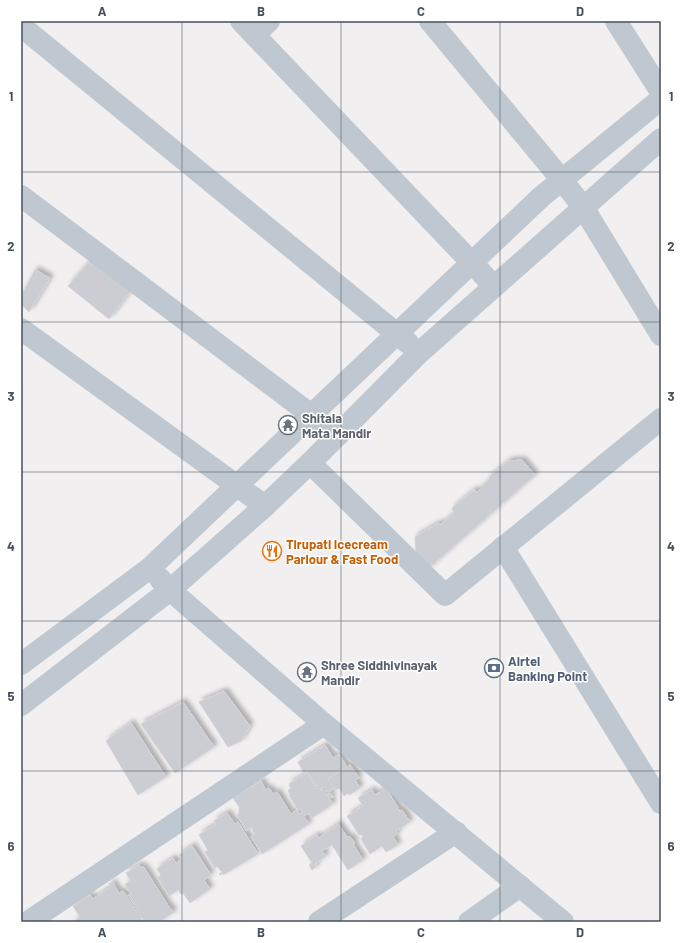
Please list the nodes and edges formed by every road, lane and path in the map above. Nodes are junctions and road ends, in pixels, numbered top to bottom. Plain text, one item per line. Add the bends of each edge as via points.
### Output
1 (430, 21) edge
2 (616, 21) edge
3 (21, 26) edge
4 (255, 26) edge
5 (661, 92) edge
6 (661, 99) edge
7 (661, 139) edge
8 (562, 180) junction
9 (21, 196) edge
10 (583, 207) junction
11 (472, 263) junction
12 (494, 286) junction
13 (21, 329) edge
14 (397, 334) junction
15 (661, 335) edge
16 (419, 353) junction
17 (311, 415) junction
18 (661, 419) edge
19 (338, 435) junction
20 (310, 463) junction
21 (236, 486) junction
22 (265, 506) junction
23 (503, 547) junction
24 (150, 568) junction
25 (170, 590) junction
26 (21, 664) edge
27 (21, 705) edge
28 (324, 724) junction
29 (661, 803) edge
30 (456, 832) junction
31 (520, 886) junction
32 (28, 922) edge
33 (319, 922) edge
34 (469, 922) edge
35 (564, 922) edge

1 - 8 street
2 - 5 street
3 - 14 street
4 - 11 street
6 - 8 street
7 - 10 street
8 - 10 street
8 - 11 street
9 - 17 street
10 - 12 street
10 - 15 street
11 - 12 street
11 - 14 street
12 - 16 street
13 - 21 street
14 - 16 street
14 - 17 street
16 - 19 street
17 - 19 street
17 - 21 street
18 - 23 street
19 - 20 street
20 - 22 street
20 - 23 street via 445,595
21 - 22 street
21 - 24 street
22 - 25 street
23 - 29 street
24 - 25 street
24 - 26 street
25 - 27 street
25 - 28 street
28 - 30 street
28 - 32 street
30 - 31 street
30 - 33 street
31 - 34 street
31 - 35 street

